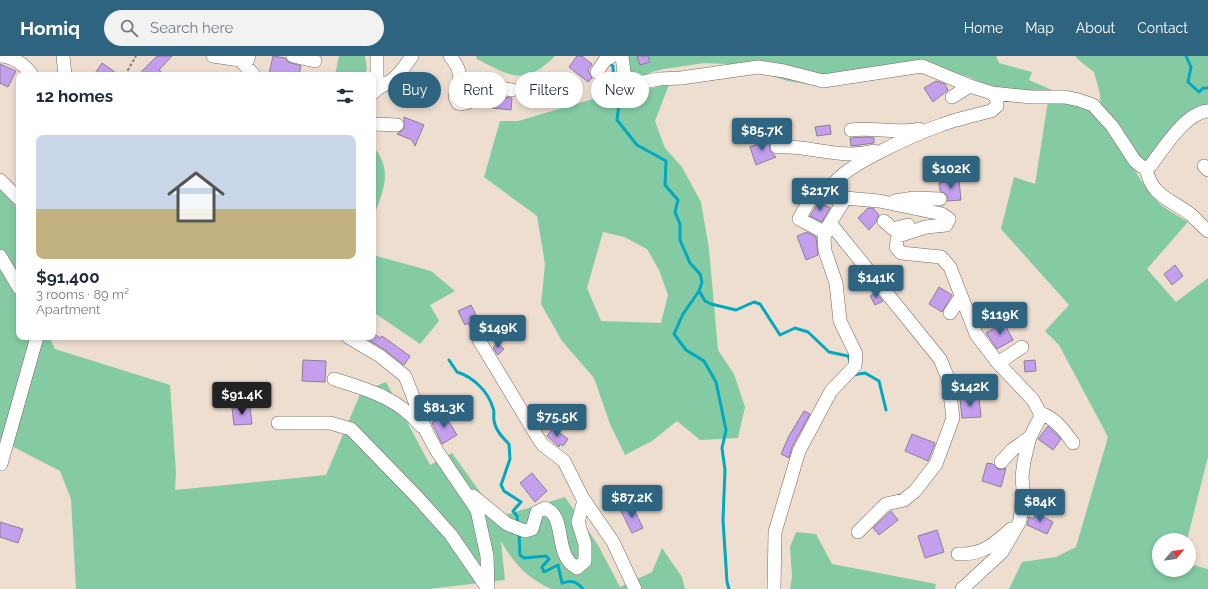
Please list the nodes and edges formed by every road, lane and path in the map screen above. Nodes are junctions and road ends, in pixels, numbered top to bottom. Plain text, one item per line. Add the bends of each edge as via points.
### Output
1 (0, 56) edge
2 (63, 56) edge
3 (136, 56) edge
4 (213, 56) edge
5 (293, 56) edge
6 (377, 56) edge
7 (412, 56) edge
8 (450, 56) edge
9 (612, 56) edge
10 (622, 56) edge
11 (245, 58) edge
12 (315, 61) dead end
13 (29, 72) edge
14 (65, 72) edge
15 (127, 72) edge
16 (252, 72) edge
17 (597, 72) dead end
18 (376, 73) edge
19 (970, 86) junction
20 (376, 89) edge
21 (512, 90) dead end
22 (992, 93) junction
23 (952, 97) dead end
24 (1208, 111) edge
25 (376, 124) edge
26 (942, 125) junction
27 (397, 126) dead end
28 (851, 130) dead end
29 (777, 147) dead end
30 (886, 148) junction
31 (1146, 168) junction
32 (0, 180) edge
33 (830, 190) junction
34 (16, 196) edge
35 (844, 199) junction
36 (940, 199) dead end
37 (879, 202) junction
38 (884, 221) dead end
39 (926, 227) junction
40 (828, 228) junction
41 (1208, 231) edge
42 (0, 256) edge
43 (16, 283) edge
44 (961, 297) junction
45 (950, 313) dead end
46 (36, 340) edge
47 (353, 340) edge
48 (479, 340) dead end
49 (1022, 347) dead end
50 (998, 363) junction
51 (334, 379) dead end
52 (1040, 413) junction
53 (278, 422) dead end
54 (427, 433) junction
55 (1030, 437) junction
56 (1073, 443) dead end
57 (561, 449) dead end
58 (1001, 462) dead end
59 (0, 464) edge
60 (575, 484) junction
61 (462, 487) junction
62 (584, 500) junction
63 (1020, 521) junction
64 (858, 532) dead end
65 (958, 554) dead end
66 (632, 564) dead end
67 (488, 589) edge
68 (635, 589) edge
69 (644, 589) edge
70 (774, 589) edge
71 (962, 589) edge

1 - 13 street via 18,61
2 - 14 street
3 - 15 path
4 - 11 street
5 - 12 street
6 - 18 street
7 - 20 street via 401,73
8 - 21 street via 460,71 455,97 458,103 471,101 494,88
9 - 17 street via 605,60
10 - 19 street via 624,73 633,84 758,67 823,81 922,66
11 - 16 street
19 - 22 street
19 - 23 street
22 - 26 street via 997,100 991,111
22 - 31 street via 1065,97 1092,105 1112,126 1135,161
24 - 31 street via 1195,115 1184,123
25 - 27 street
26 - 28 street via 907,132 868,128
26 - 30 street
29 - 30 street via 793,146 844,155 858,155
30 - 33 street via 841,176 832,183
31 - 41 street via 1149,180 1159,195 1190,214
32 - 34 street
33 - 35 street via 834,197
33 - 40 street via 812,196 799,219
35 - 37 street
35 - 40 street
36 - 37 street via 914,198
37 - 39 street via 942,214 949,219 946,225
38 - 39 street via 893,229 912,224
39 - 44 street via 898,236 896,248 901,253 941,257 950,267
40 - 64 street via 940,359 951,394 953,418 936,464 915,491 904,500 886,504
40 - 70 street via 824,239 825,251 836,283 840,321 857,360 853,370 831,391 799,451 775,532
42 - 43 street
44 - 45 street
44 - 50 street via 976,334
46 - 59 street
47 - 54 street via 380,356 405,376
48 - 60 street via 538,438 564,461
49 - 50 street
50 - 52 street via 1033,400
51 - 54 street via 382,394 412,415
52 - 55 street
52 - 56 street via 1048,416 1064,430
53 - 67 street via 330,423 351,429 451,535
54 - 61 street
55 - 58 street
55 - 63 street via 1022,477
57 - 60 street via 570,462
60 - 62 street
61 - 62 street via 507,524 525,531 532,529 537,512 545,508 554,514 564,550 572,565 577,568 585,562 585,544 578,522
61 - 67 street via 477,510 488,556
62 - 68 street via 613,542
63 - 65 street via 994,545 972,554
63 - 71 street via 1002,552
66 - 69 street

